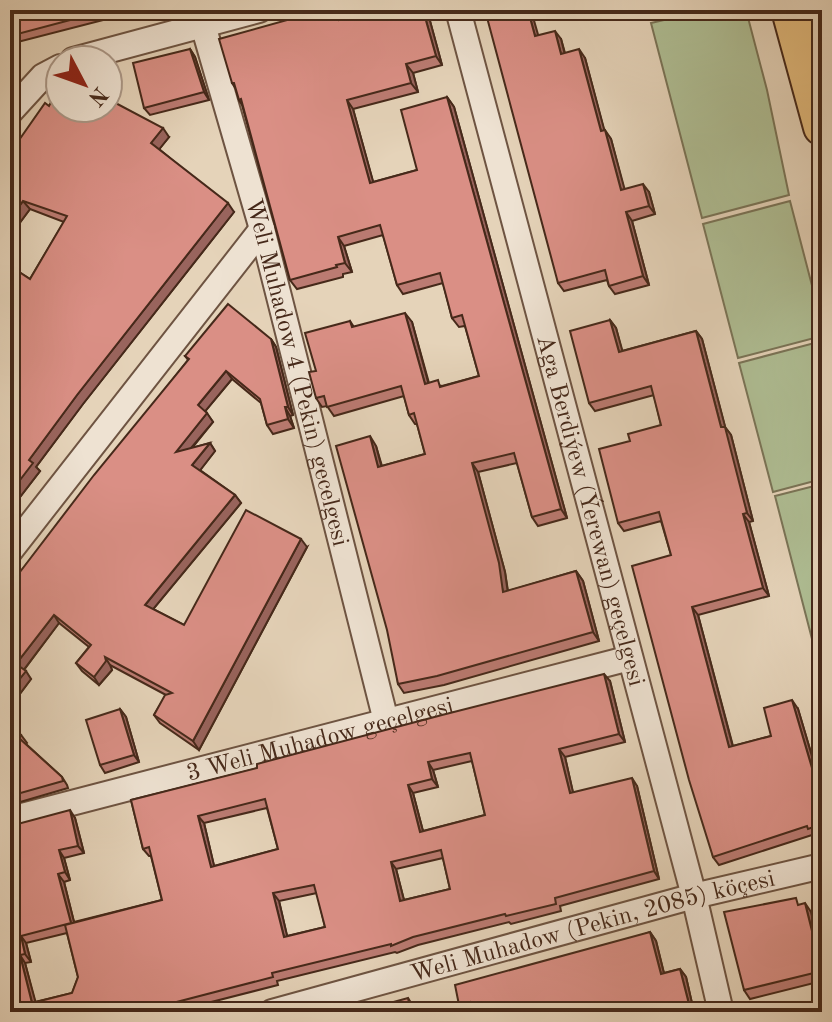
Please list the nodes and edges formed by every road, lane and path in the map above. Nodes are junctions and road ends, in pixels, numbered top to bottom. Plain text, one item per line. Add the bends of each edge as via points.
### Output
1 (259, 10) edge
2 (458, 10) edge
3 (790, 10) edge
4 (203, 25) junction
5 (124, 46) edge
6 (44, 75) edge
7 (12, 106) edge
8 (822, 127) edge
9 (262, 229) junction
10 (10, 551) edge
11 (630, 658) junction
12 (386, 721) junction
13 (10, 819) edge
14 (822, 866) edge
15 (694, 896) junction
16 (272, 1012) edge
17 (721, 1012) edge

1 - 4 street
2 - 11 street, Aga Berdiýew (Ýerewan) geçelgesi
3 - 8 main road
4 - 5 street
4 - 9 street, Weli Muhadow 4 (Pekin) gecelgesi
6 - 7 street
9 - 10 street
9 - 12 street, Weli Muhadow 4 (Pekin) gecelgesi
11 - 12 street, 3 Weli Muhadow geçelgesi
11 - 15 street, Aga Berdiýew (Ýerewan) geçelgesi
12 - 13 street, 3 Weli Muhadow geçelgesi
14 - 15 street, Weli Muhadow (Pekin, 2085) köçesi
15 - 16 street, Weli Muhadow (Pekin, 2085) köçesi
15 - 17 street, Aga Berdiýew (Ýerewan) geçelgesi

